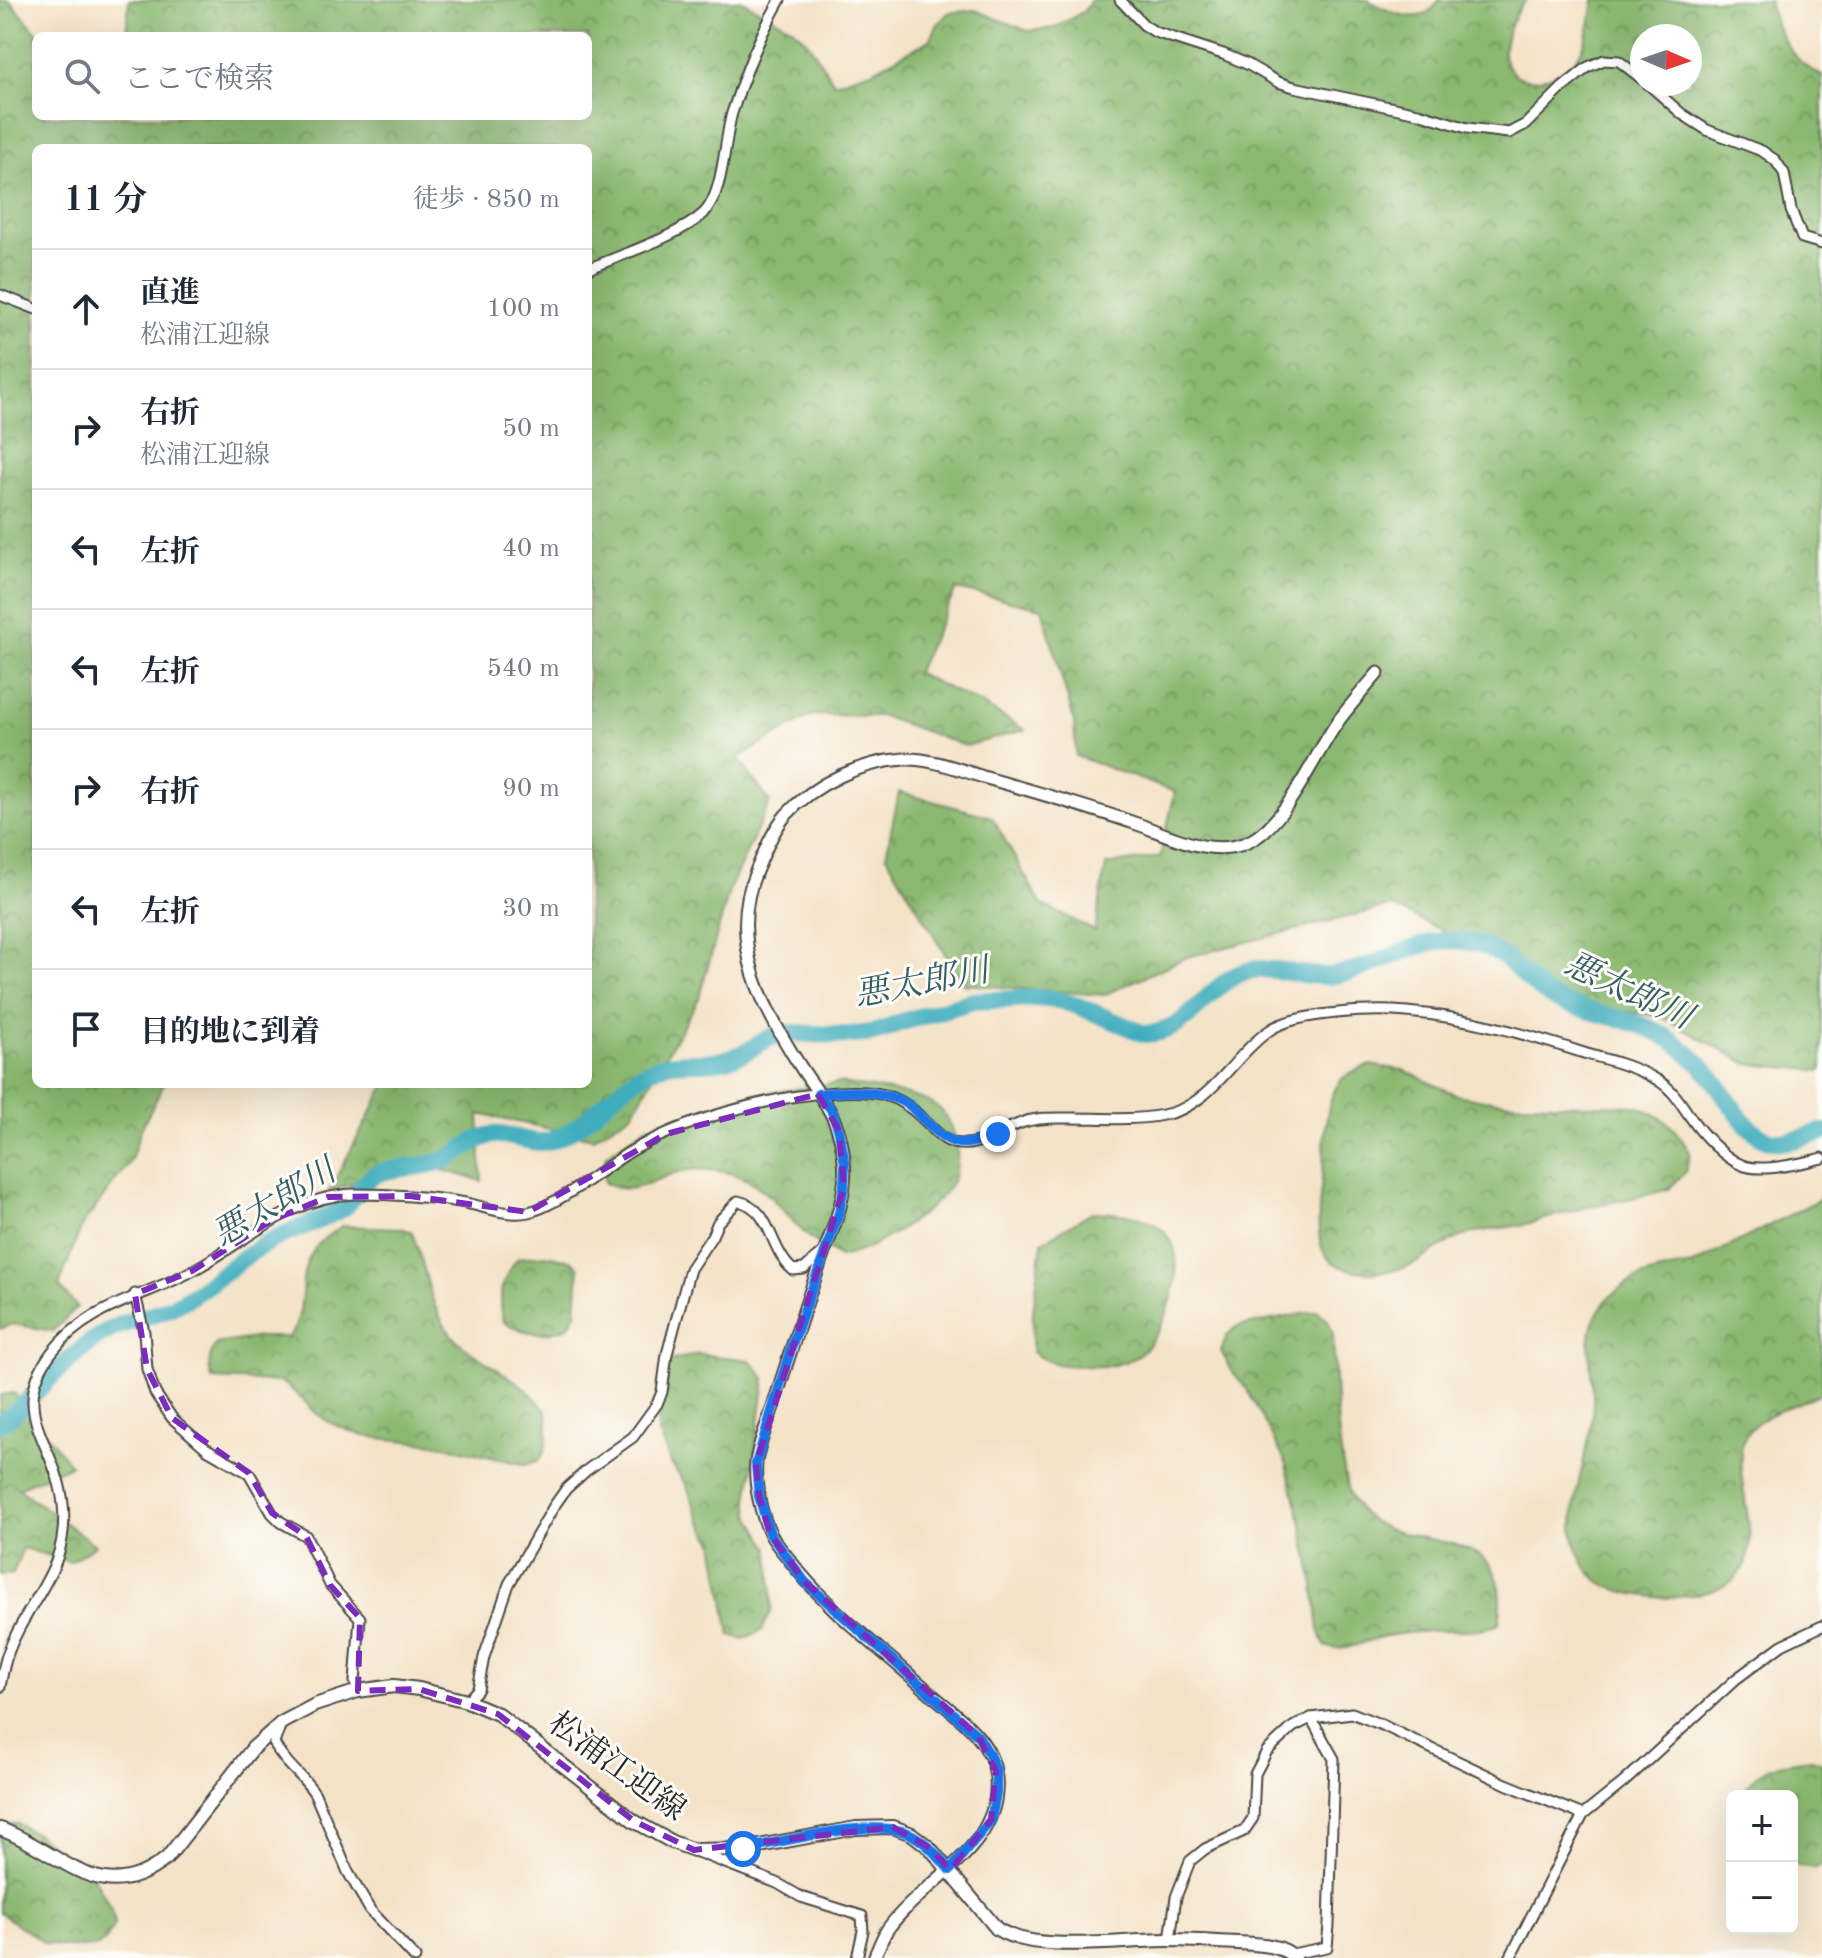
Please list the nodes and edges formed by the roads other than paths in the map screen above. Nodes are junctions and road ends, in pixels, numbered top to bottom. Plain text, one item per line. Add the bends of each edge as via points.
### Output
1 (780, 0) edge
2 (1120, 0) edge
3 (1630, 70) edge
4 (1662, 96) edge
5 (1822, 244) edge
6 (592, 267) edge
7 (0, 295) edge
8 (32, 307) edge
9 (1378, 673) dead end
10 (818, 1094) junction
11 (1822, 1158) edge
12 (825, 1250) junction
13 (135, 1294) junction
14 (1822, 1626) edge
15 (0, 1687) edge
16 (358, 1691) junction
17 (467, 1701) junction
18 (1311, 1718) junction
19 (281, 1723) junction
20 (1583, 1815) junction
21 (0, 1829) edge
22 (694, 1850) junction
23 (950, 1870) junction
24 (1170, 1940) junction
25 (1294, 1956) edge
26 (415, 1958) edge
27 (857, 1958) edge
28 (874, 1958) edge
29 (1510, 1958) edge

1 - 6 street via 745,75 712,201 704,213
2 - 3 street via 1155,32 1223,54 1278,82 1467,128 1509,133 1588,67 1604,60 1619,61
4 - 5 street via 1707,130 1775,160 1784,173 1802,238
7 - 8 street
9 - 10 street via 1338,722 1286,805 1250,842 1233,846 1192,844 1094,809 909,759 855,770 809,795 785,816 769,841 750,886 745,938 766,1008
10 - 11 street via 884,1094 907,1103 946,1141 960,1143 1044,1118 1138,1119 1187,1108 1271,1029 1288,1022 1408,1012 1532,1036 1646,1073 1676,1094 1694,1123 1741,1165 1755,1168
10 - 12 street via 831,1109 845,1163 839,1213
10 - 13 street via 753,1106 666,1134 528,1212 410,1196 328,1197 272,1220 192,1271
12 - 17 street via 804,1269 793,1270 750,1204 738,1201 718,1222 682,1291 657,1404 633,1437 587,1470 554,1506 509,1584 478,1689
12 - 23 street via 756,1464 759,1496 770,1534 805,1582 978,1736 989,1754 996,1771 991,1820
13 - 15 street via 88,1317 55,1348 32,1386 35,1420 59,1481 62,1541 57,1562 7,1654
13 - 16 street via 147,1369 172,1418 207,1449 249,1473 272,1513 306,1536 330,1585 360,1618
14 - 20 street via 1782,1645 1736,1679
16 - 17 main road, 松浦江迎線 via 394,1686
16 - 19 main road, 松浦江迎線
17 - 22 main road, 松浦江迎線 via 498,1714 634,1821
18 - 20 street via 1352,1713
18 - 24 street via 1267,1751 1255,1774 1253,1818 1244,1831 1190,1861 1176,1897
18 - 25 street via 1334,1759 1329,1925 1327,1947
19 - 21 main road, 松浦江迎線 via 253,1748 167,1858 131,1879 91,1877
19 - 26 street via 274,1743 281,1756 315,1794 370,1910
20 - 29 street
22 - 23 main road, 松浦江迎線 via 743,1849 856,1828 893,1827 912,1834
22 - 27 street via 801,1897 862,1916
23 - 24 main road, 松浦江迎線 via 1008,1937 1038,1943
23 - 28 street via 888,1930
24 - 25 main road, 松浦江迎線 via 1265,1945

